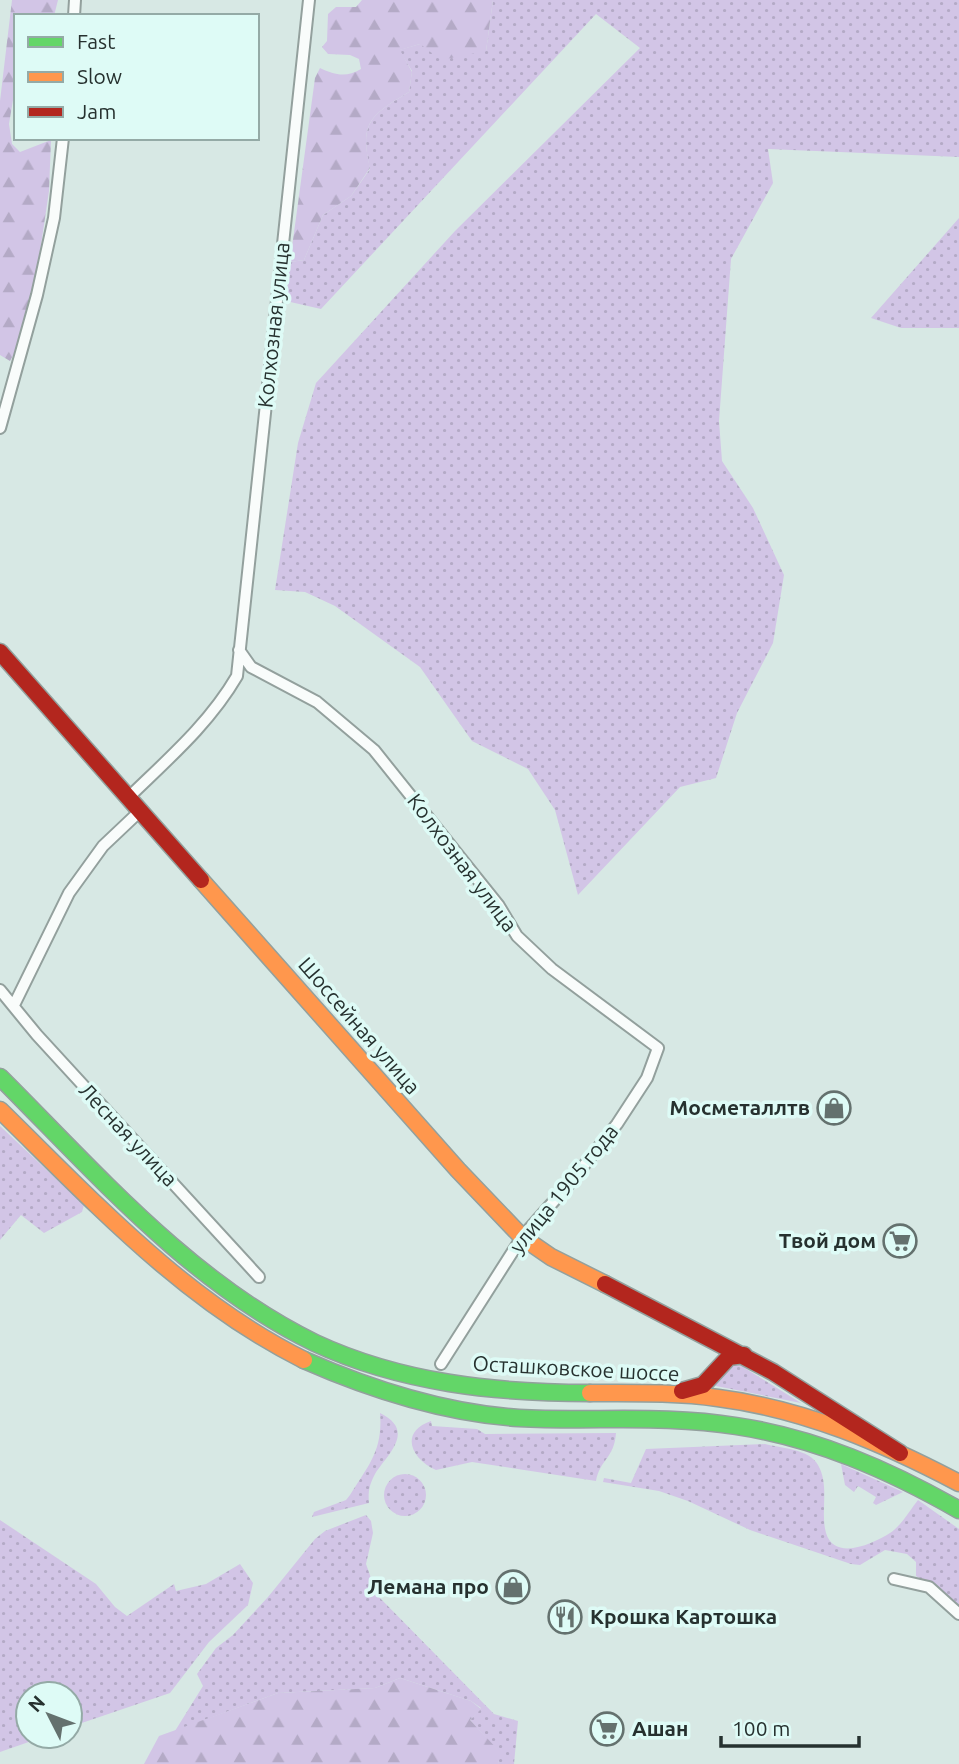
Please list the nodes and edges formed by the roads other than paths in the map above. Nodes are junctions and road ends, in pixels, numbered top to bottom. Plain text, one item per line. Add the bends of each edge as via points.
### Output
1 (309, 0) edge
2 (63, 140) edge
3 (0, 428) edge
4 (239, 650) junction
5 (0, 652) edge
6 (251, 667) junction
7 (237, 676) junction
8 (128, 798) junction
9 (140, 811) junction
10 (0, 990) edge
11 (13, 1005) junction
12 (658, 1048) joint
13 (0, 1077) edge
14 (0, 1110) edge
15 (522, 1237) junction
16 (259, 1277) dead end
17 (706, 1335) junction
18 (744, 1355) junction
19 (441, 1364) dead end
20 (710, 1374) junction
21 (663, 1393) junction
22 (900, 1453) junction
23 (953, 1480) edge
24 (932, 1493) junction
25 (959, 1510) edge
26 (959, 1516) edge
27 (894, 1579) dead end
28 (959, 1614) edge

1 - 4 street, Колхозная улица
2 - 3 street via 46,257
4 - 6 street, Колхозная улица
4 - 7 street, Колхозная улица
5 - 8 main road, Шоссейная улица
6 - 7 street
6 - 12 street, Колхозная улица via 317,702 374,750 499,906 517,936 552,969
7 - 8 street, Колхозная улица via 203,725
8 - 9 main road, Шоссейная улица
9 - 11 street via 103,846 69,893
9 - 15 main road, Шоссейная улица
10 - 11 street, Лесная улица
11 - 16 street, Лесная улица
12 - 15 street, улица 1905 года via 647,1078 617,1124
13 - 21 main road, Осташковское шоссе via 184,1256 262,1314 320,1345 370,1365 480,1388
14 - 24 main road via 212,1306 258,1336 350,1380 477,1413 661,1418 769,1430 822,1444
15 - 17 main road, Шоссейная улица via 551,1257
15 - 19 street, улица 1905 года
17 - 18 main road, Шоссейная улица
17 - 20 main road
18 - 20 main road via 729,1357
18 - 22 main road, Шоссейная улица via 836,1408
20 - 21 main road via 703,1385
21 - 22 main road, Осташковское шоссе via 774,1407
22 - 23 main road, Осташковское шоссе
24 - 25 main road
24 - 26 main road
27 - 28 street via 929,1587

